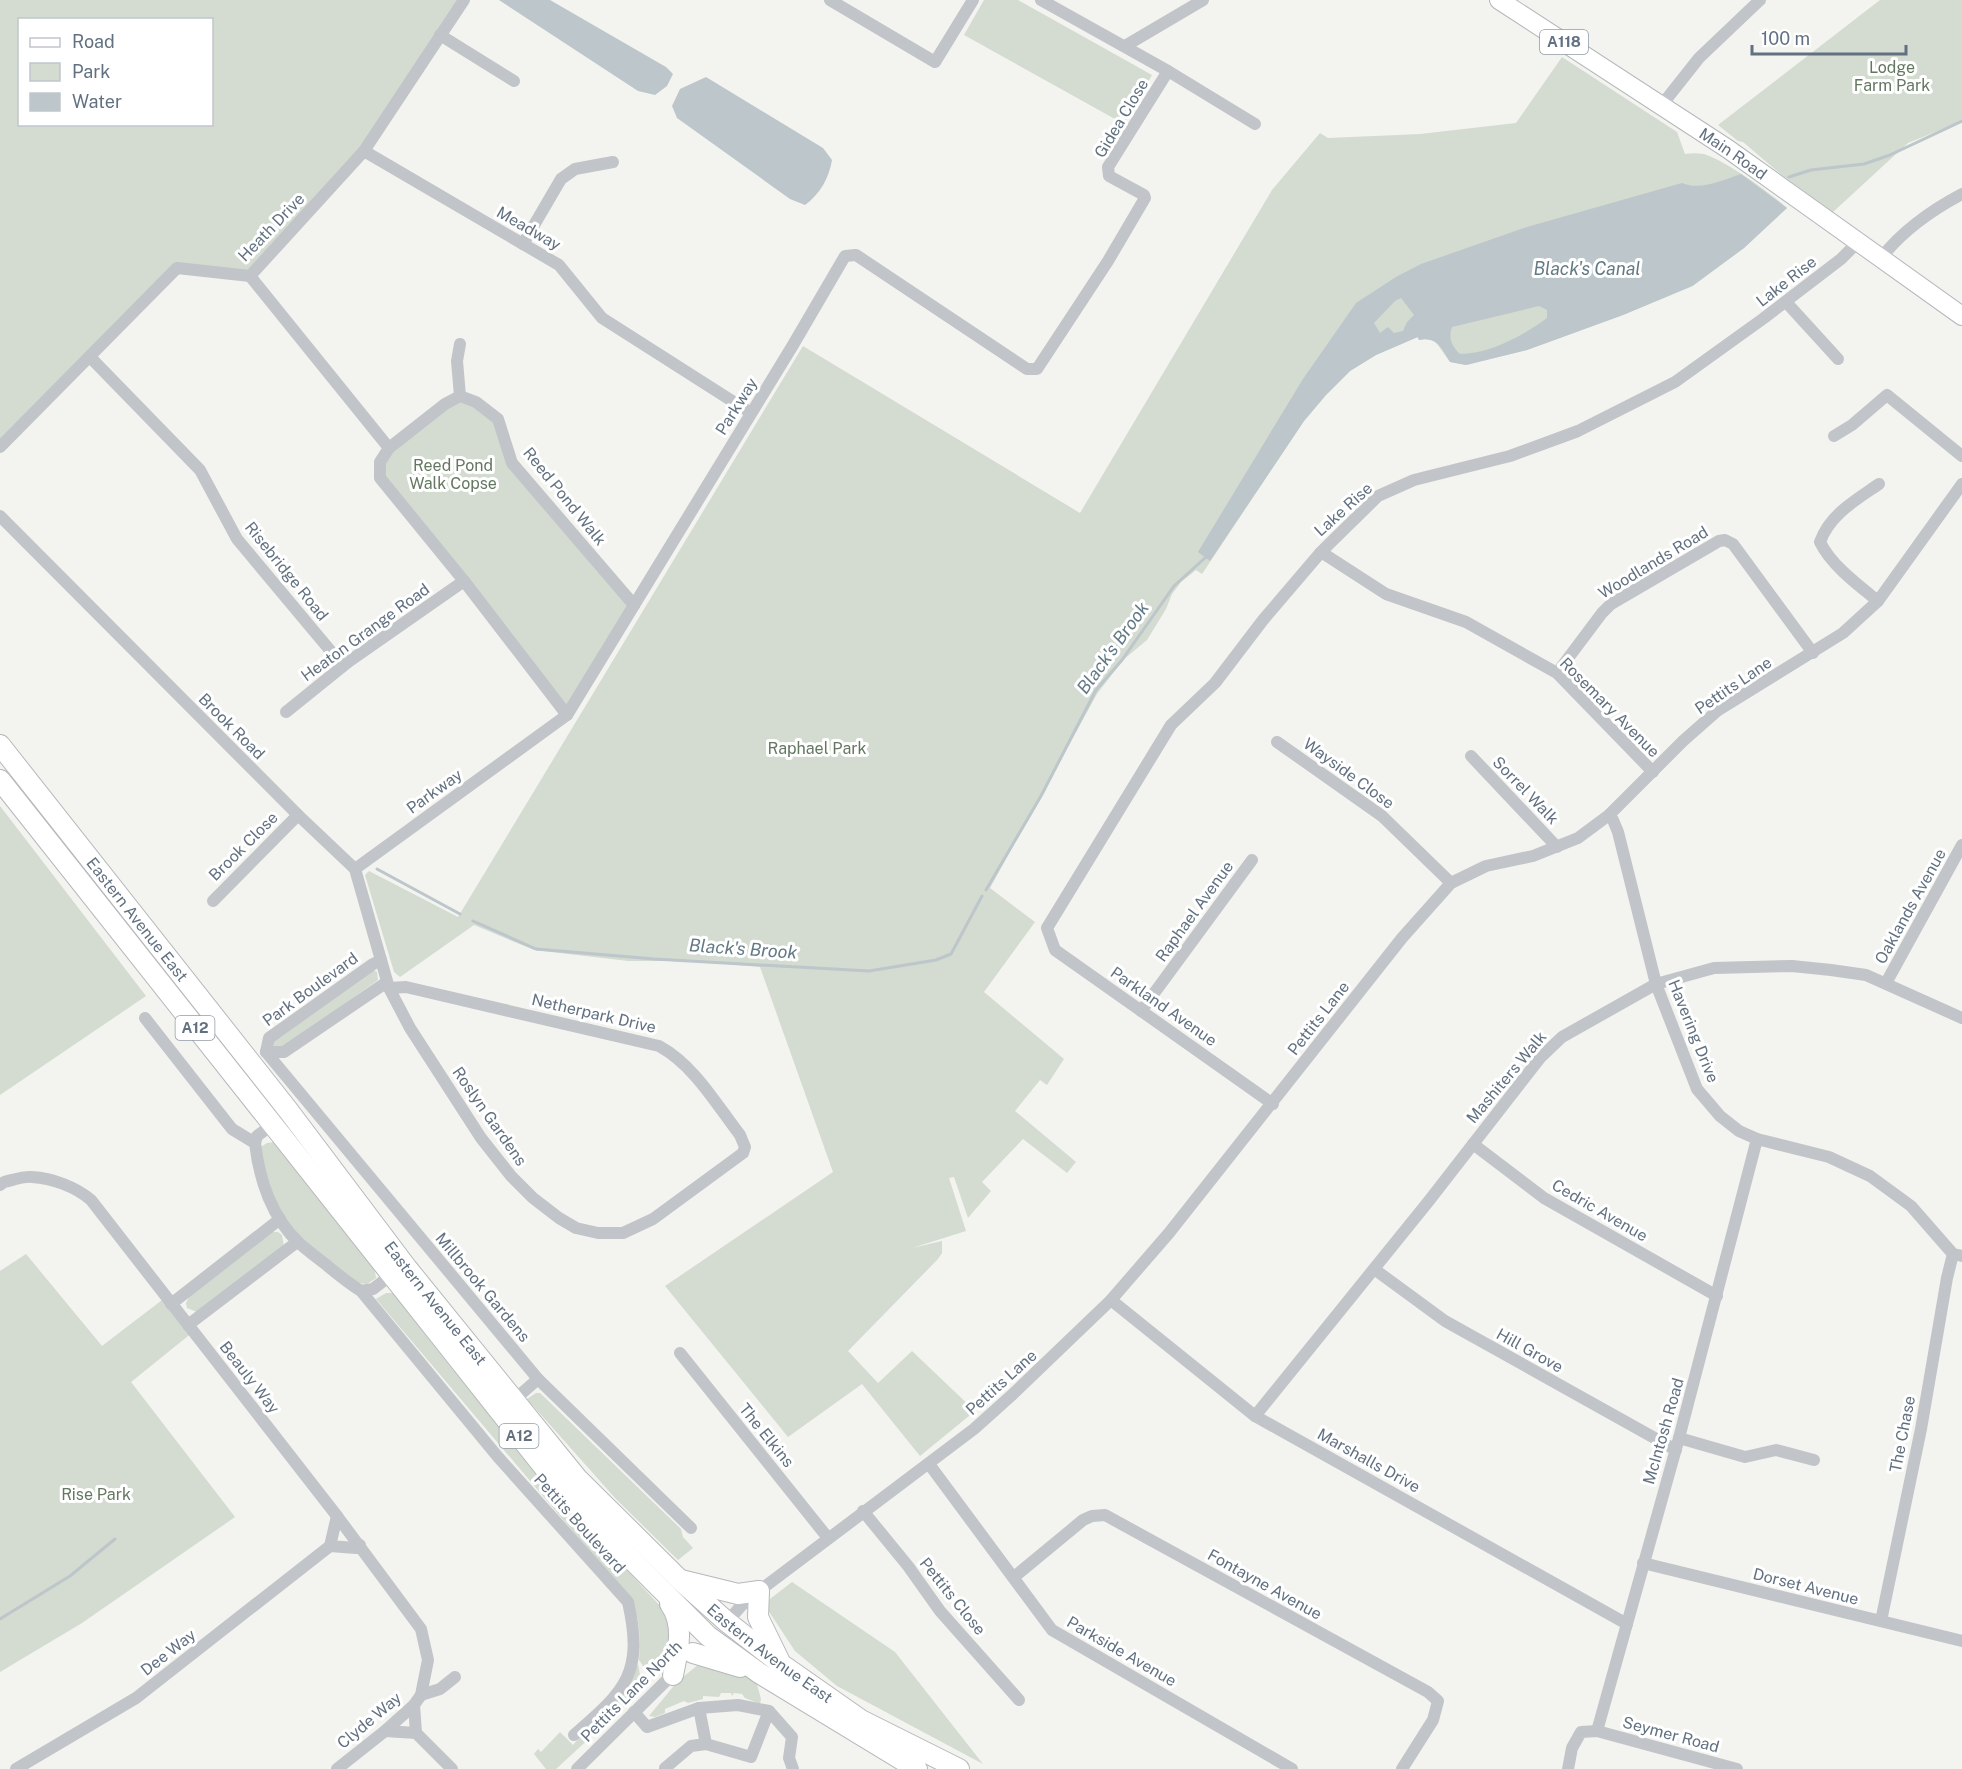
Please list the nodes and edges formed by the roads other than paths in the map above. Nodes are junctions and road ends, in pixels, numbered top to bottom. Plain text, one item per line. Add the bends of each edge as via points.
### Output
1 (464, 0) edge
2 (830, 0) edge
3 (973, 0) edge
4 (1041, 0) edge
5 (1203, 0) edge
6 (1499, 0) edge
7 (1760, 0) edge
8 (440, 35) junction
9 (1125, 46) junction
10 (1168, 71) junction
11 (514, 81) dead end
12 (1661, 106) junction
13 (1255, 124) dead end
14 (364, 152) junction
15 (613, 162) dead end
16 (1962, 194) edge
17 (1145, 198) joint
18 (1857, 241) junction
19 (523, 244) junction
20 (1881, 258) junction
21 (250, 276) junction
22 (1786, 302) junction
23 (1962, 316) edge
24 (460, 344) dead end
25 (90, 357) junction
26 (1838, 359) dead end
27 (460, 396) junction
28 (751, 412) junction
29 (1834, 436) dead end
30 (0, 447) edge
31 (389, 448) junction
32 (1962, 456) edge
33 (1879, 484) dead end
34 (1962, 484) edge
35 (0, 516) edge
36 (1321, 552) junction
37 (464, 581) junction
38 (1878, 601) junction
39 (634, 605) junction
40 (1813, 653) junction
41 (348, 662) junction
42 (1557, 673) junction
43 (286, 712) dead end
44 (567, 715) junction
45 (1277, 742) dead end
46 (0, 745) edge
47 (1471, 756) dead end
48 (1653, 772) junction
49 (0, 780) edge
50 (298, 815) junction
51 (1609, 815) junction
52 (1962, 845) edge
53 (1557, 847) junction
54 (1252, 860) dead end
55 (355, 869) junction
56 (1451, 883) junction
57 (213, 901) dead end
58 (1047, 928) joint
59 (381, 960) junction
60 (1886, 983) junction
61 (1656, 984) junction
62 (388, 985) junction
63 (1141, 1011) junction
64 (145, 1018) dead end
65 (1962, 1018) edge
66 (259, 1059) junction
67 (1273, 1104) junction
68 (272, 1125) junction
69 (1757, 1139) junction
70 (255, 1143) junction
71 (1473, 1144) junction
72 (745, 1148) joint
73 (0, 1185) edge
74 (280, 1219) junction
75 (297, 1242) junction
76 (1958, 1255) edge
77 (1374, 1269) junction
78 (391, 1275) junction
79 (361, 1291) junction
80 (1717, 1296) junction
81 (1111, 1300) junction
82 (171, 1304) junction
83 (188, 1325) junction
84 (680, 1353) dead end
85 (538, 1380) junction
86 (514, 1400) junction
87 (1255, 1416) junction
88 (1677, 1444) junction
89 (1814, 1460) dead end
90 (929, 1464) junction
91 (863, 1511) junction
92 (337, 1516) junction
93 (691, 1528) dead end
94 (828, 1538) junction
95 (360, 1545) junction
96 (330, 1546) junction
97 (1643, 1563) junction
98 (1014, 1577) junction
99 (679, 1579) junction
100 (658, 1587) junction
101 (759, 1591) junction
102 (1881, 1620) junction
103 (727, 1622) junction
104 (1627, 1624) junction
105 (708, 1636) junction
106 (1962, 1641) edge
107 (693, 1653) junction
108 (428, 1660) joint
109 (781, 1665) junction
110 (759, 1673) junction
111 (673, 1675) junction
112 (454, 1677) dead end
113 (421, 1695) junction
114 (1019, 1700) dead end
115 (414, 1705) junction
116 (699, 1708) junction
117 (603, 1710) junction
118 (769, 1711) junction
119 (634, 1712) junction
120 (621, 1725) junction
121 (385, 1731) junction
122 (1597, 1731) junction
123 (416, 1733) junction
124 (574, 1735) dead end
125 (706, 1744) junction
126 (22, 1768) edge
127 (665, 1768) edge
128 (337, 1769) edge
129 (452, 1769) edge
130 (577, 1769) edge
131 (793, 1769) edge
132 (917, 1769) edge
133 (959, 1769) edge
134 (1292, 1769) edge
135 (1402, 1769) edge
136 (1568, 1769) edge
137 (1737, 1769) edge

1 - 8 street, Heath Drive
2 - 3 street via 935,62
4 - 9 street, Gidea Close
5 - 9 street
6 - 12 main road, Main Road / A118
7 - 12 street via 1699,58
8 - 11 street
8 - 14 street, Heath Drive
9 - 10 street, Gidea Close
10 - 13 street, Gidea Close
10 - 17 street, Gidea Close via 1108,167 1109,176
12 - 18 main road, Main Road / A118
14 - 19 street, Meadway
14 - 21 street, Heath Drive
15 - 19 street via 575,169 561,178
16 - 20 street via 1917,222
17 - 28 street, Parkway via 1037,369 1027,369 856,255 848,254
18 - 20 main road, Main Road / A118
18 - 22 street, Lake Rise via 1841,259
19 - 28 street, Meadway via 559,265 602,318
20 - 23 main road, Main Road / A118
21 - 25 street, Heath Drive via 177,268
21 - 31 street
22 - 26 street
22 - 36 street, Lake Rise via 1675,382 1578,431 1510,456 1414,480 1378,496
24 - 27 street
25 - 30 street, Heath Drive
25 - 41 street, Risebridge Road via 200,470 237,539 339,661
27 - 31 street
27 - 39 street, Reed Pond Walk via 476,402 498,419 512,463
28 - 39 street, Parkway
29 - 32 street via 1887,395
31 - 37 street via 380,462 380,478
33 - 38 street via 1841,509 1820,542 1845,572
34 - 38 street, Pettits Lane
35 - 50 street, Brook Road
36 - 42 street, Rosemary Avenue via 1386,594 1466,622
36 - 58 street, Lake Rise via 1215,683 1171,725
37 - 41 street, Heaton Grange Road
37 - 44 street
38 - 40 street, Pettits Lane via 1845,632
39 - 44 street, Parkway
40 - 42 street, Woodlands Road via 1733,544 1725,540 1611,604
40 - 48 street, Pettits Lane via 1716,711
41 - 43 street, Heaton Grange Road
42 - 48 street, Rosemary Avenue
44 - 55 street, Parkway
45 - 56 street, Wayside Close via 1383,816
46 - 66 highway, Eastern Avenue East / A12
47 - 53 street, Sorrel Walk
48 - 51 street, Pettits Lane
49 - 68 highway, Eastern Avenue East / A12
50 - 55 street, Brook Road
50 - 57 street, Brook Close
51 - 53 street, Pettits Lane via 1578,838
51 - 61 street, Havering Drive via 1618,832
52 - 60 street, Oaklands Avenue
53 - 56 street, Pettits Lane via 1486,866
54 - 63 street, Raphael Avenue
55 - 59 street
56 - 67 street, Pettits Lane via 1402,938
58 - 63 street, Parkland Avenue via 1055,950
59 - 62 street
59 - 66 street, Park Boulevard via 269,1038
60 - 61 street, Mashiters Walk via 1866,975 1831,970 1750,966 1714,968
60 - 65 street, Mashiters Walk
61 - 69 street, Havering Drive via 1697,1089 1720,1116
61 - 71 street, Mashiters Walk via 1562,1037 1540,1058
62 - 66 street, Park Boulevard via 284,1052
62 - 72 street, Netherpark Drive via 660,1046 686,1065 740,1135
62 - 72 street, Roslyn Gardens via 410,1028 481,1138 533,1198 576,1228 610,1234 638,1227 685,1197 739,1157
63 - 67 street, Parkland Avenue
64 - 70 street via 232,1129
66 - 85 street, Millbrook Gardens
66 - 86 highway, Eastern Avenue East / A12 via 407,1268
67 - 81 street, Pettits Lane
68 - 70 street via 257,1136
68 - 78 highway, Eastern Avenue East / A12
69 - 76 street, Havering Drive via 1829,1157 1870,1176 1911,1206
69 - 80 street, McIntosh Road
70 - 74 street, Pettits Boulevard via 266,1192
71 - 77 street, Mashiters Walk
71 - 80 street, Cedric Avenue via 1544,1198
73 - 82 street, Beauly Way via 33,1177 56,1181 86,1195
74 - 75 street, Pettits Boulevard
74 - 82 street
75 - 79 street, Pettits Boulevard
75 - 83 street
76 - 102 street, The Chase via 1947,1278 1921,1429
77 - 87 street, Mashiters Walk
77 - 88 street, Hill Grove via 1445,1321
78 - 79 street via 373,1289
78 - 100 highway, Eastern Avenue East / A12 via 562,1490
79 - 117 street, Pettits Boulevard via 498,1457 628,1602 635,1631 632,1664 625,1684
80 - 88 street, McIntosh Road
81 - 87 street, Marshalls Drive
81 - 90 street, Pettits Lane via 1013,1394
82 - 83 street, Beauly Way
83 - 92 street, Beauly Way
84 - 94 street, The Elkins
85 - 86 street
85 - 93 street, Millbrook Gardens
86 - 99 highway, Eastern Avenue East / A12 via 577,1478
87 - 104 street, Marshalls Drive
88 - 89 street, Hill Grove via 1745,1457 1776,1450
88 - 97 street, McIntosh Road
90 - 91 street, Pettits Lane
90 - 98 street, Parkside Avenue
91 - 94 street, Pettits Lane
91 - 114 street, Pettits Close via 939,1611
92 - 95 street, Beauly Way
92 - 96 street
94 - 101 street, Pettits Lane
95 - 96 street
95 - 108 street, Beauly Way via 421,1629
96 - 126 street, Dee Way via 136,1698
97 - 102 street, Dorset Avenue
97 - 104 street, McIntosh Road
98 - 134 street, Parkside Avenue via 1052,1630
98 - 135 street, Fontayne Avenue via 1083,1520 1105,1515 1428,1692 1438,1701 1434,1720
99 - 101 highway via 738,1594
99 - 103 highway, Eastern Avenue East / A12
100 - 105 highway, Eastern Avenue East / A12
100 - 111 highway via 676,1611 678,1621
101 - 103 street, Pettits Lane
101 - 109 highway via 758,1617
102 - 106 street, Dorset Avenue
103 - 105 highway
103 - 109 highway, Eastern Avenue East / A12
104 - 122 street, McIntosh Road
105 - 107 street, Pettits Lane North
105 - 110 highway, Eastern Avenue East / A12
107 - 110 highway
107 - 111 street, Pettits Lane North
108 - 113 street, Clyde Way
109 - 133 highway, Eastern Avenue East / A12 via 861,1720
110 - 132 highway, Eastern Avenue East / A12
111 - 119 street, Pettits Lane North
112 - 113 street via 440,1689
113 - 115 street, Clyde Way
115 - 121 street, Clyde Way
115 - 123 street
116 - 118 street via 738,1705
116 - 119 street via 647,1726
116 - 125 street
117 - 120 street
117 - 124 street, Pettits Boulevard
118 - 125 street via 751,1757
118 - 131 street via 792,1737 789,1758
119 - 120 street, Pettits Lane North
120 - 130 street, Pettits Lane North
121 - 123 street
121 - 128 street, Clyde Way
122 - 136 street via 1581,1732 1572,1748
122 - 137 street, Seymer Road
123 - 129 street
125 - 127 street via 691,1746

